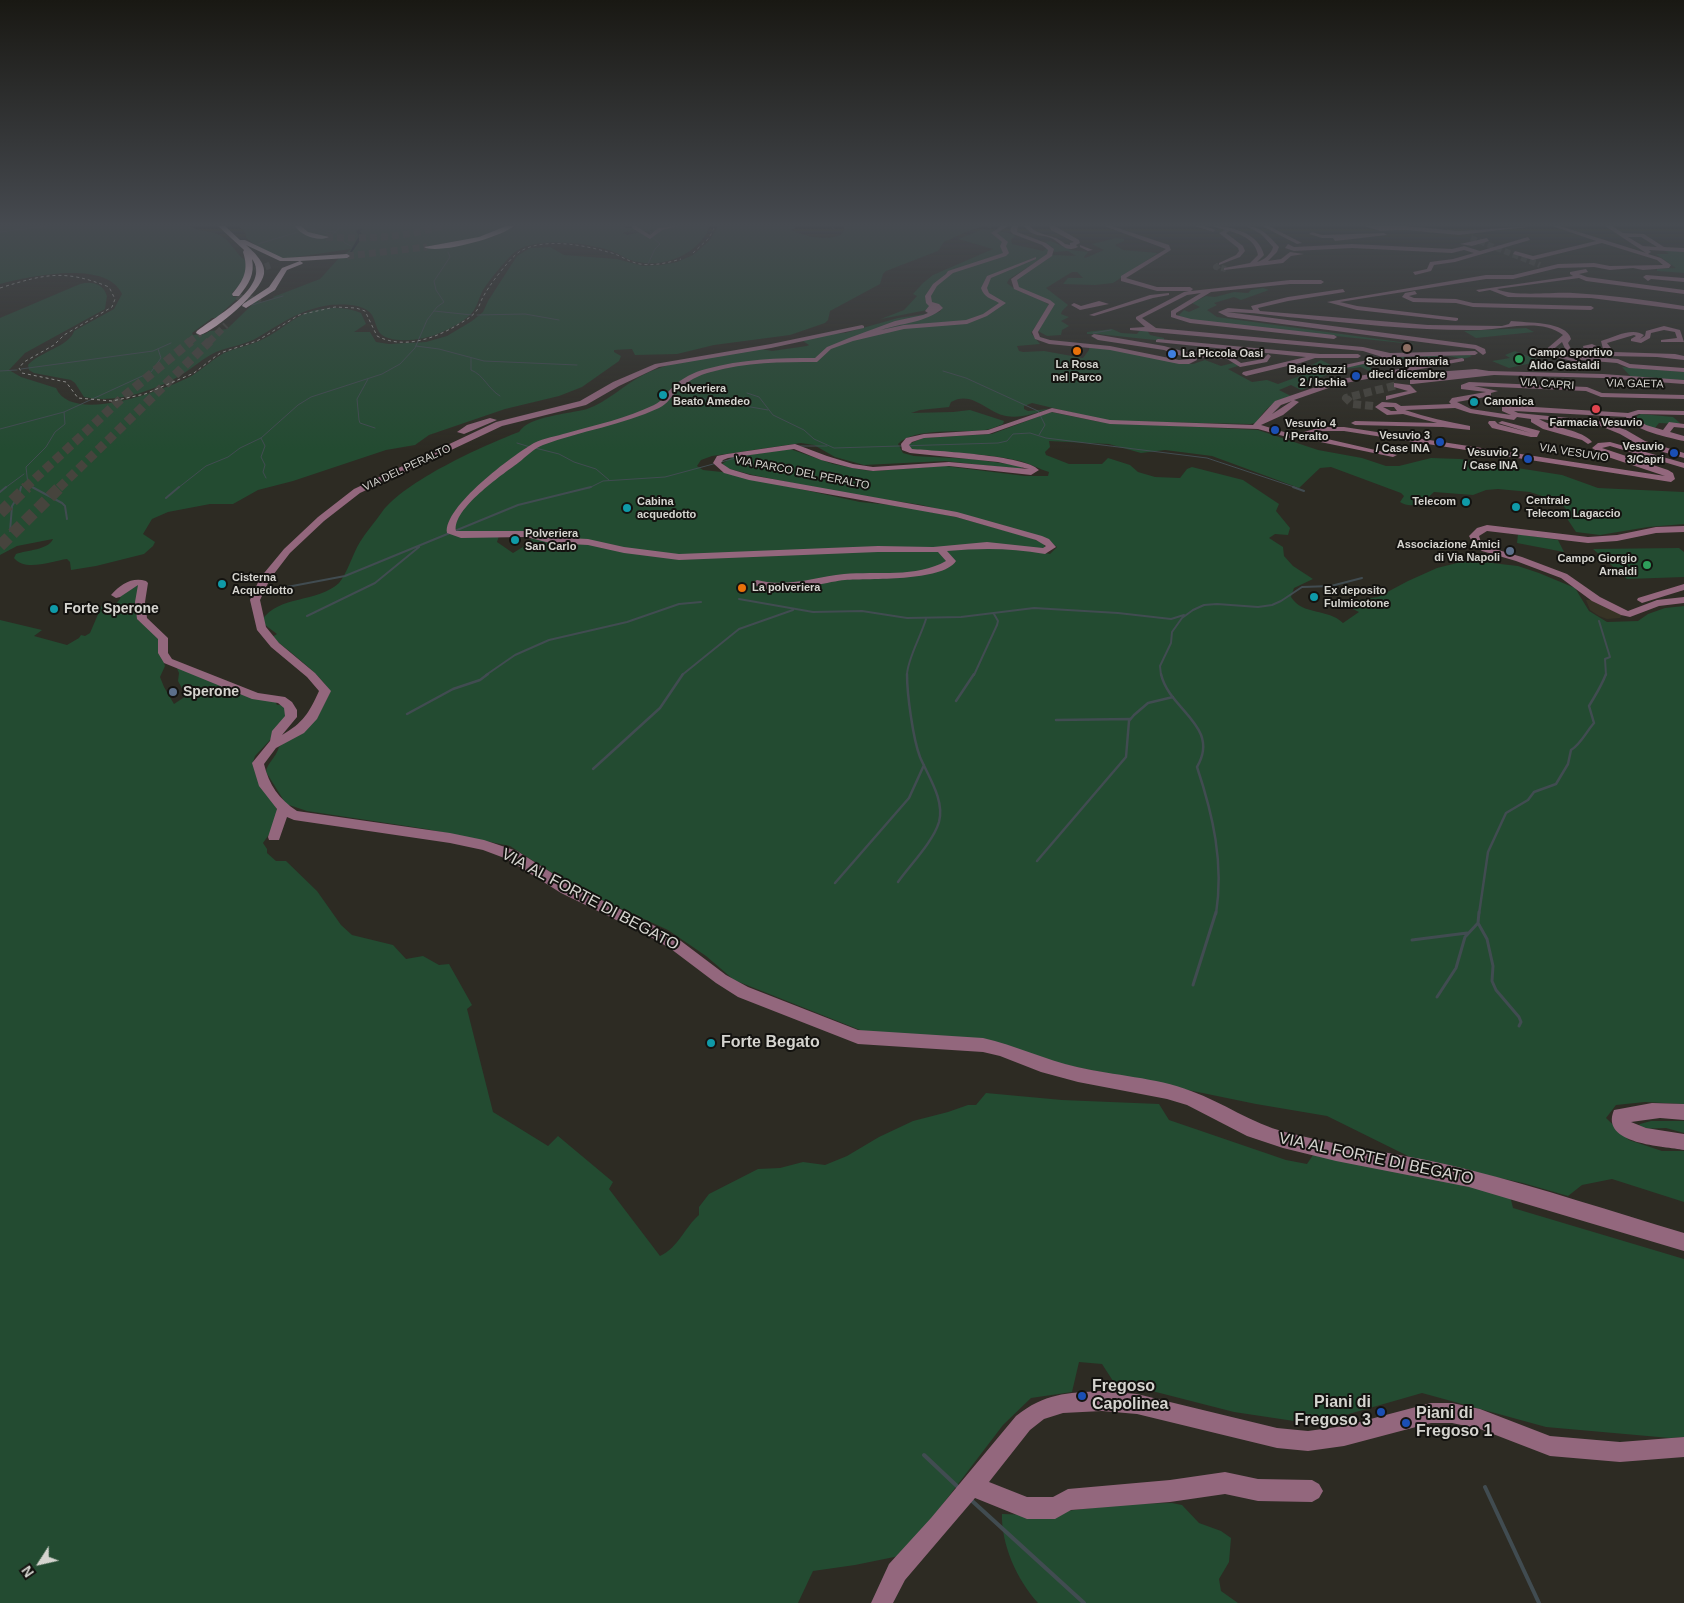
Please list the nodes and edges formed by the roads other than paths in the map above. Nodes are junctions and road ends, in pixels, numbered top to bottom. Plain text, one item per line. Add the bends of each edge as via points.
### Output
1 (238, 301) edge
2 (242, 301) tunnel mouth
3 (249, 301) edge
4 (253, 301) tunnel mouth
5 (929, 301) edge
6 (998, 301) edge
7 (1048, 301) edge
8 (1137, 301) edge
9 (1171, 301) edge
10 (1194, 301) edge
11 (1284, 301) edge
12 (1337, 301) edge
13 (1459, 301) edge
14 (1638, 301) edge
15 (1236, 304) dead end
16 (1264, 304) junction
17 (932, 305) junction
18 (1074, 305) dead end
19 (1291, 305) dead end
20 (242, 308) junction
21 (1590, 308) dead end
22 (1684, 308) edge
23 (1225, 310) junction
24 (1398, 313) junction
25 (1296, 315) junction
26 (1460, 315) dead end
27 (222, 316) junction
28 (1518, 324) junction
29 (226, 325) tunnel mouth
30 (1132, 329) dead end
31 (1151, 329) junction
32 (200, 333) tunnel mouth
33 (1567, 336) junction
34 (851, 339) junction
35 (1683, 340) edge
36 (1663, 341) dead end
37 (1482, 351) junction
38 (1569, 352) junction
39 (1267, 353) junction
40 (1473, 353) junction
41 (1611, 353) junction
42 (1186, 354) junction
43 (1204, 354) junction
44 (1246, 355) dead end
45 (1311, 355) junction
46 (1391, 355) junction
47 (1320, 356) junction
48 (1684, 359) edge
49 (1211, 361) dead end
50 (1249, 364) junction
51 (1557, 366) dead end
52 (1337, 368) dead end
53 (1233, 369) dead end
54 (1684, 370) edge
55 (1491, 373) junction
56 (1246, 374) dead end
57 (1458, 376) junction
58 (1608, 376) junction
59 (1265, 378) dead end
60 (1343, 380) junction
61 (1631, 380) junction
62 (1414, 382) dead end
63 (1684, 382) edge
64 (1442, 384) dead end
65 (1397, 385) dead end
66 (1618, 388) dead end
67 (1587, 389) junction
68 (1494, 392) junction
69 (1389, 398) tunnel mouth
70 (1684, 398) edge
71 (1294, 402) dead end
72 (1646, 403) junction
73 (1684, 404) edge
74 (1438, 405) junction
75 (1376, 406) tunnel mouth
76 (1458, 407) junction
77 (1401, 410) junction
78 (534, 414) junction
79 (1629, 415) junction
80 (1684, 415) edge
81 (1337, 420) dead end
82 (1534, 420) junction
83 (1506, 421) dead end
84 (1591, 422) junction
85 (1492, 423) dead end
86 (1258, 424) junction
87 (1445, 425) junction
88 (1684, 426) edge
89 (1467, 428) dead end
90 (461, 432) dead end
91 (1664, 433) junction
92 (1300, 435) junction
93 (1684, 438) edge
94 (1586, 440) dead end
95 (1392, 454) dead end
96 (1684, 456) edge
97 (1684, 466) edge
98 (1684, 529) edge
99 (941, 550) junction
100 (757, 583) dead end
101 (1684, 587) edge
102 (116, 595) dead end
103 (1684, 600) edge
104 (1617, 610) junction
105 (278, 740) junction
106 (284, 809) junction
107 (274, 837) dead end
108 (1684, 1112) edge
109 (1684, 1142) edge
110 (1684, 1242) edge
111 (1684, 1447) edge
112 (974, 1482) junction
113 (1312, 1490) dead end
114 (882, 1603) edge

1 - 27 highway
2 - 27 highway
3 - 20 highway
4 - 20 highway
5 - 17 street
6 - 34 street via 1003,303 967,322 904,327
7 - 42 street via 1052,304 1035,332 1039,339 1054,346 1110,348 1178,362 1195,359
8 - 18 street via 1094,314 1109,306 1102,303 1080,308
9 - 31 street via 1139,317
10 - 40 street via 1173,312 1173,316 1190,322
11 - 16 street
12 - 24 street via 1330,302
13 - 21 street via 1473,305
14 - 22 street
15 - 23 street
16 - 19 street
16 - 25 street via 1253,308
17 - 34 street via 940,308 930,315 897,322
17 - 78 street, VIA DEL PERALTO via 929,311 864,326 657,366 583,403
20 - 29 highway
23 - 25 street
23 - 37 street via 1221,312
24 - 26 street via 1402,308 1445,316
24 - 28 street
25 - 28 street via 1434,327
27 - 32 highway
28 - 33 street via 1552,328 1565,332
30 - 31 street
31 - 46 street via 1363,349
33 - 38 street via 1565,342
33 - 61 street via 1544,353 1617,368
34 - 99 street, VIA PARCO DEL PERALTO via 829,348 817,360 737,363 706,371 674,388 667,400 658,406 538,444 470,498 454,519 452,533 526,534 694,559 878,549
35 - 36 street
35 - 41 street via 1678,331 1660,328 1648,332 1648,337 1640,342 1633,340 1641,335 1634,333 1603,342
37 - 40 street
37 - 60 street via 1473,358
38 - 41 street via 1587,356 1585,347 1590,346
38 - 54 street via 1566,354 1620,361 1629,366
39 - 42 street via 1094,336
39 - 45 street
39 - 50 street via 1265,361
39 - 53 street via 1280,359
40 - 46 street
41 - 48 street
42 - 43 street
43 - 49 street via 1203,358
43 - 50 street via 1230,357 1240,365
44 - 50 street via 1241,359
45 - 47 street
45 - 56 street via 1311,358 1298,362
46 - 47 street
46 - 52 street
47 - 59 street
51 - 58 street
55 - 57 street
55 - 58 street
55 - 60 street via 1456,372
57 - 62 street
57 - 64 street via 1454,381
58 - 61 street
60 - 86 street via 1278,403
61 - 63 street
65 - 69 street via 1413,392
66 - 67 street, VIA GAETA
67 - 68 street, VIA GAETA via 1464,386
67 - 70 street, VIA GAETA via 1601,395
68 - 72 street, VIA CAPRI
68 - 76 street, VIA CAPRI via 1455,400 1453,402
70 - 72 street, VIA GAETA via 1642,398
71 - 86 street
72 - 73 street, VIA GAETA
74 - 76 street, VIA CAPRI
74 - 77 street, VIA CAPRI
74 - 85 street, VIA CAPRI via 1445,412
75 - 77 street, VIA CAPRI via 1389,404
76 - 82 street, VIA CAPRI via 1489,415
76 - 83 street, VIA CAPRI via 1461,411 1501,417
77 - 87 street, VIA CAPRI
78 - 90 street via 530,411 521,413
78 - 105 street, VIA DEL PERALTO via 499,424 357,491 321,519 274,566 255,600 261,628 325,691 313,716 300,730
79 - 80 street via 1656,412 1663,416
79 - 84 street via 1505,409 1516,415
79 - 91 street via 1636,424
81 - 87 street, VIA CAPRI via 1390,425
82 - 84 street, VIA CAPRI
82 - 94 street, VIA CAPRI
84 - 96 street
86 - 92 street, VIA VESUVIO via 1293,436
86 - 99 street, VIA PARCO DEL PERALTO via 1110,422 1053,410 989,432 936,434 912,439 905,446 910,451 998,460 1027,465 1035,470 1026,472 949,464 873,468 843,464 795,446 727,456 717,463 726,470 749,477 957,515 1039,538 1051,547 1045,551 987,545
87 - 89 street, VIA CAPRI
88 - 91 street via 1672,424
91 - 93 street
92 - 95 street, VIA VESUVIO
92 - 97 street, VIA VESUVIO via 1320,429 1344,429 1671,479 1668,473 1596,448 1610,444
98 - 104 street via 1596,540 1488,528 1475,534 1477,542 1485,549 1564,576
99 - 100 street via 951,561 910,575 870,574 778,586
101 - 104 street
102 - 105 street via 132,583 143,583 142,619 163,638 163,653 168,661 256,696 280,700 288,705 291,717 276,734 275,739
103 - 104 street via 1657,603 1630,614
105 - 106 street via 258,763 260,776 273,799
106 - 107 street
106 - 110 street, VIA AL FORTE DI BEGATO via 294,815 450,838 500,850 588,901 661,936 732,986 858,1036 1001,1049 1078,1075 1167,1091 1283,1140 1469,1178
108 - 109 street via 1631,1114 1620,1116 1619,1120 1621,1125 1637,1134
111 - 112 street via 1620,1452 1550,1446 1480,1419 1452,1413 1431,1413 1344,1436 1308,1441 1277,1438 1138,1404 1102,1401 1063,1403 1038,1411 1023,1423
112 - 113 street via 984,1492 1027,1508 1055,1508 1068,1500 1225,1483 1258,1490
112 - 114 street via 890,1582

